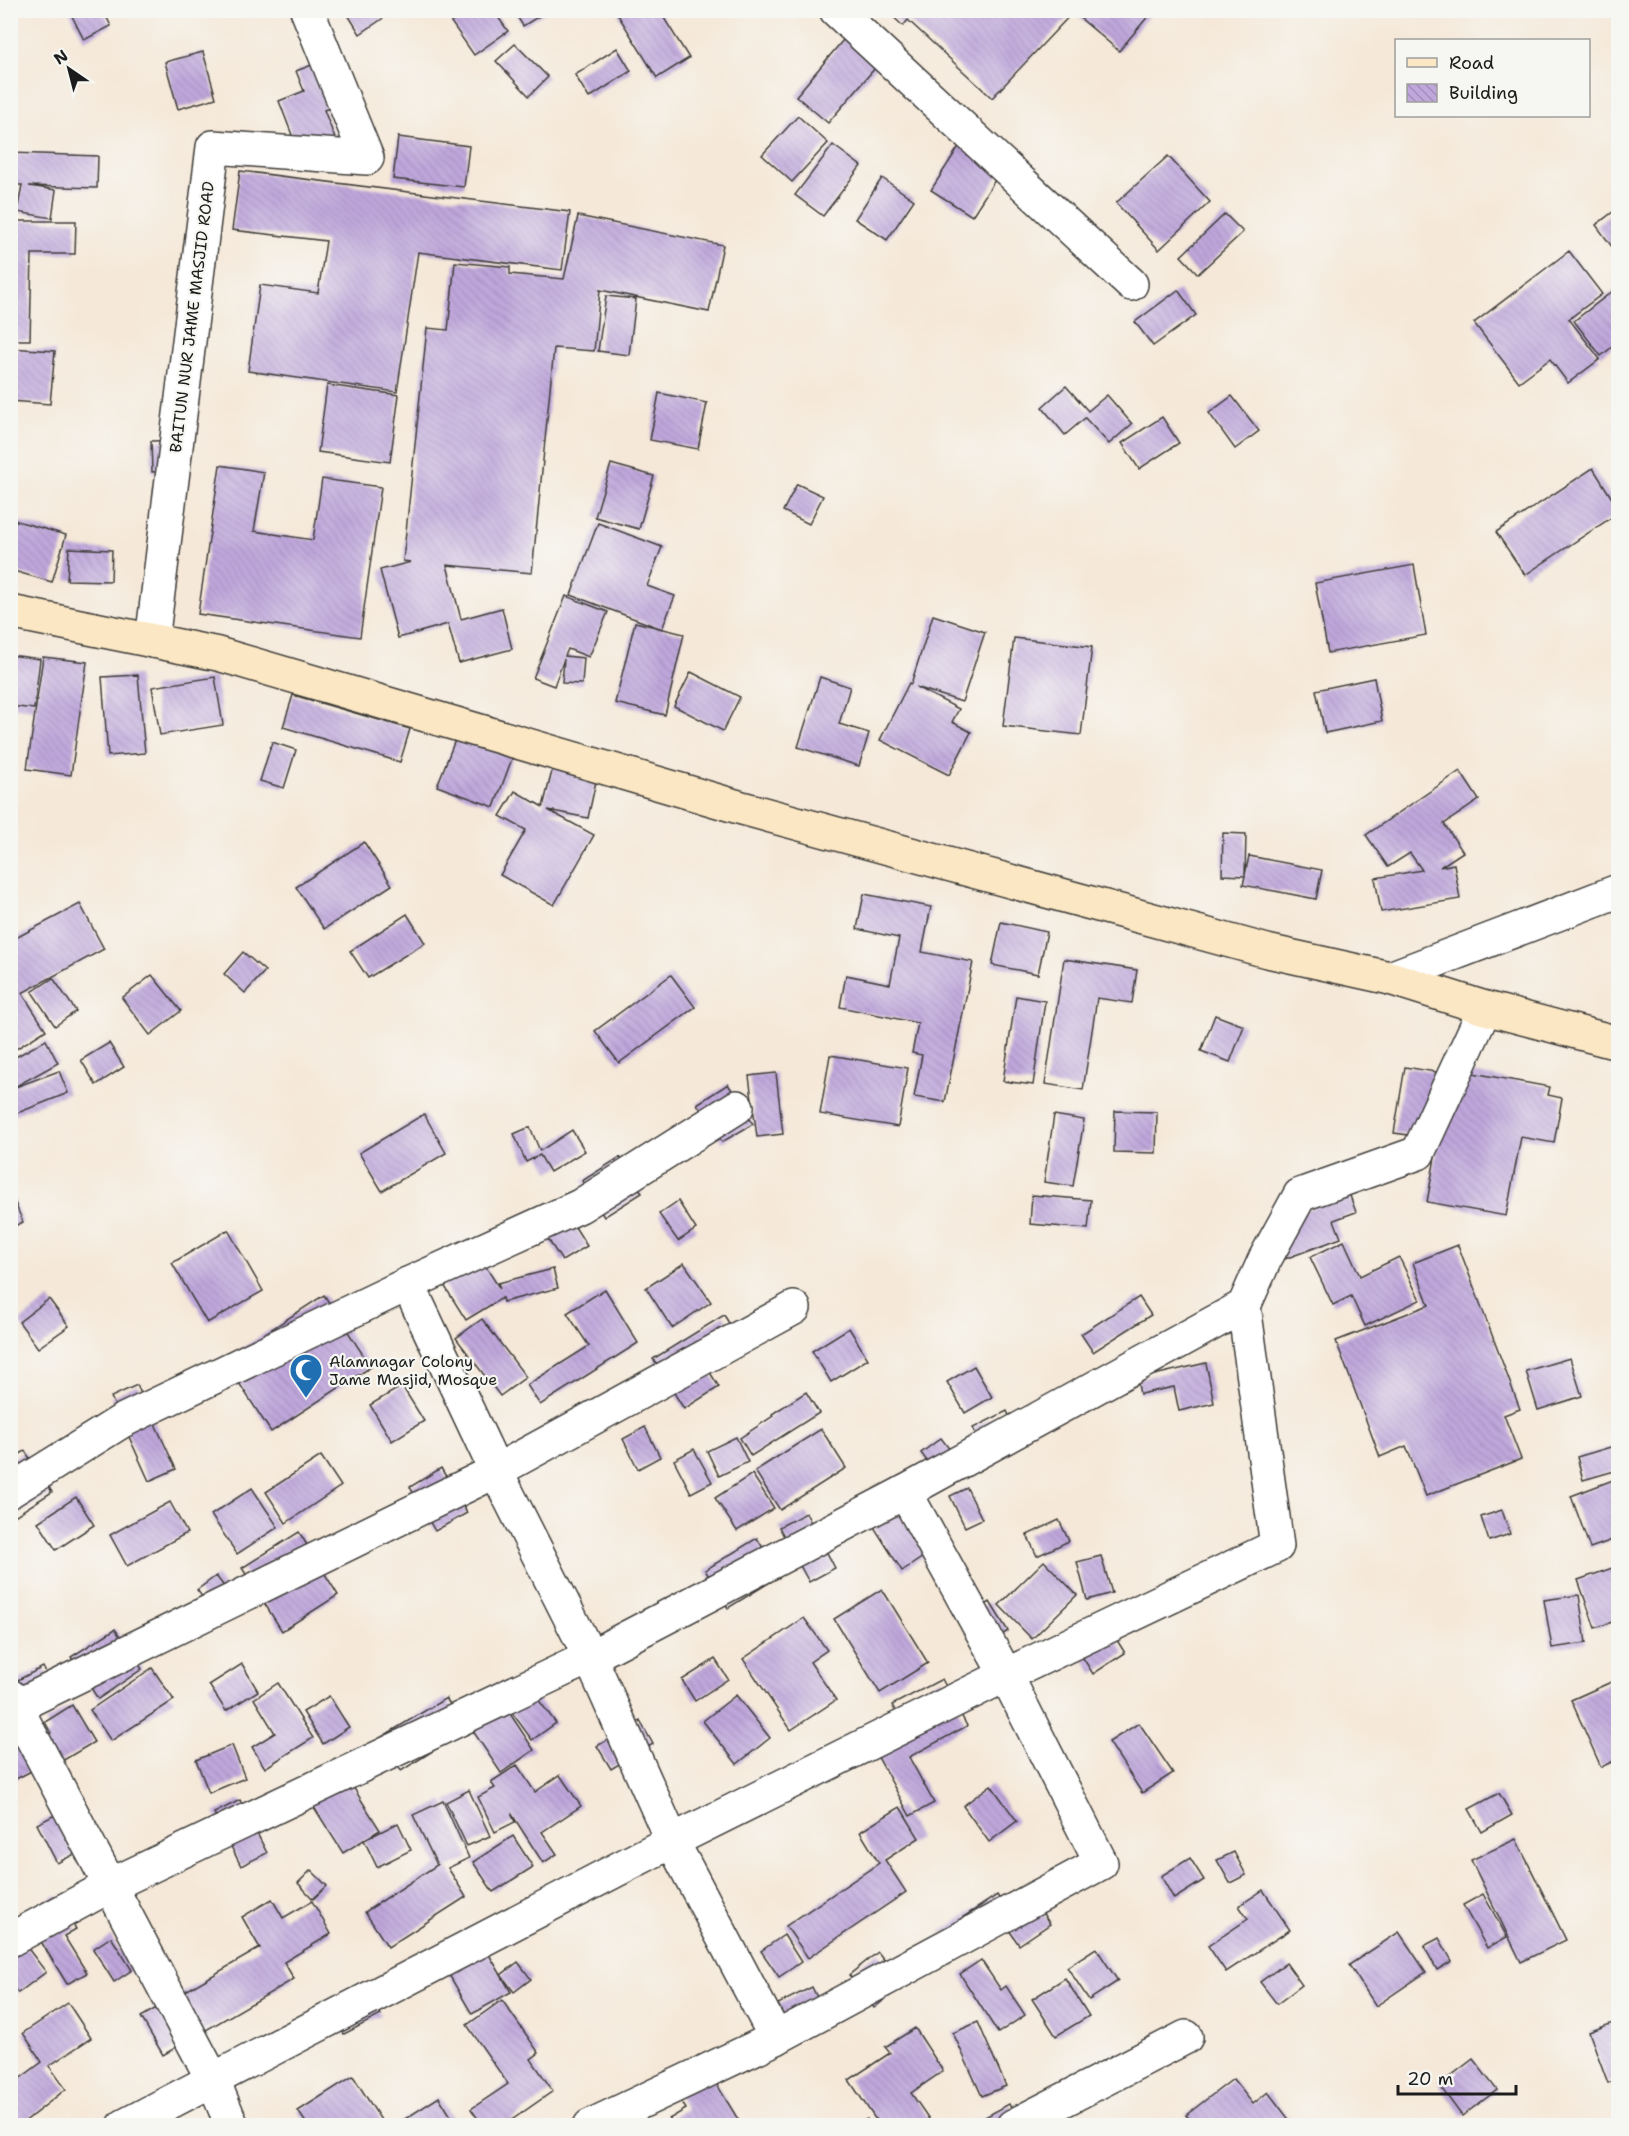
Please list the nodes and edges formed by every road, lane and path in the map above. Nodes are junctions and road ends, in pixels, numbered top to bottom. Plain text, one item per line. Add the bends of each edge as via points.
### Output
1 (308, 10) edge
2 (836, 10) edge
3 (1131, 284) dead end
4 (10, 612) edge
5 (152, 641) junction
6 (1618, 891) edge
7 (1390, 978) junction
8 (1485, 1008) junction
9 (1618, 1043) edge
10 (737, 1107) dead end
11 (408, 1284) junction
12 (1244, 1306) junction
13 (794, 1308) dead end
14 (496, 1471) junction
15 (10, 1491) edge
16 (905, 1492) junction
17 (590, 1657) junction
18 (1006, 1675) junction
19 (14, 1701) edge
20 (672, 1841) junction
21 (111, 1885) junction
22 (10, 1940) edge
23 (1186, 2037) dead end
24 (776, 2038) junction
25 (213, 2080) junction
26 (124, 2126) edge
27 (232, 2126) edge
28 (590, 2126) edge
29 (1013, 2126) edge

1 - 5 street, BAITUN NUR JAME MASJID ROAD via 367,158 213,147
2 - 3 street
4 - 5 main road
5 - 7 main road via 218,654 742,808 1255,948
6 - 7 street
7 - 8 main road
8 - 9 main road
8 - 12 street via 1418,1153 1300,1195
10 - 11 street via 580,1206
11 - 14 street
11 - 15 street via 122,1421
12 - 16 street
12 - 18 street via 1277,1546
13 - 14 street
14 - 17 street
14 - 19 street
16 - 17 street
16 - 18 street
17 - 20 street
17 - 21 street
18 - 20 street
18 - 24 street via 1101,1863
19 - 21 street
20 - 24 street
20 - 25 street
21 - 22 street
21 - 25 street
23 - 29 street
24 - 28 street
25 - 26 street
25 - 27 street

